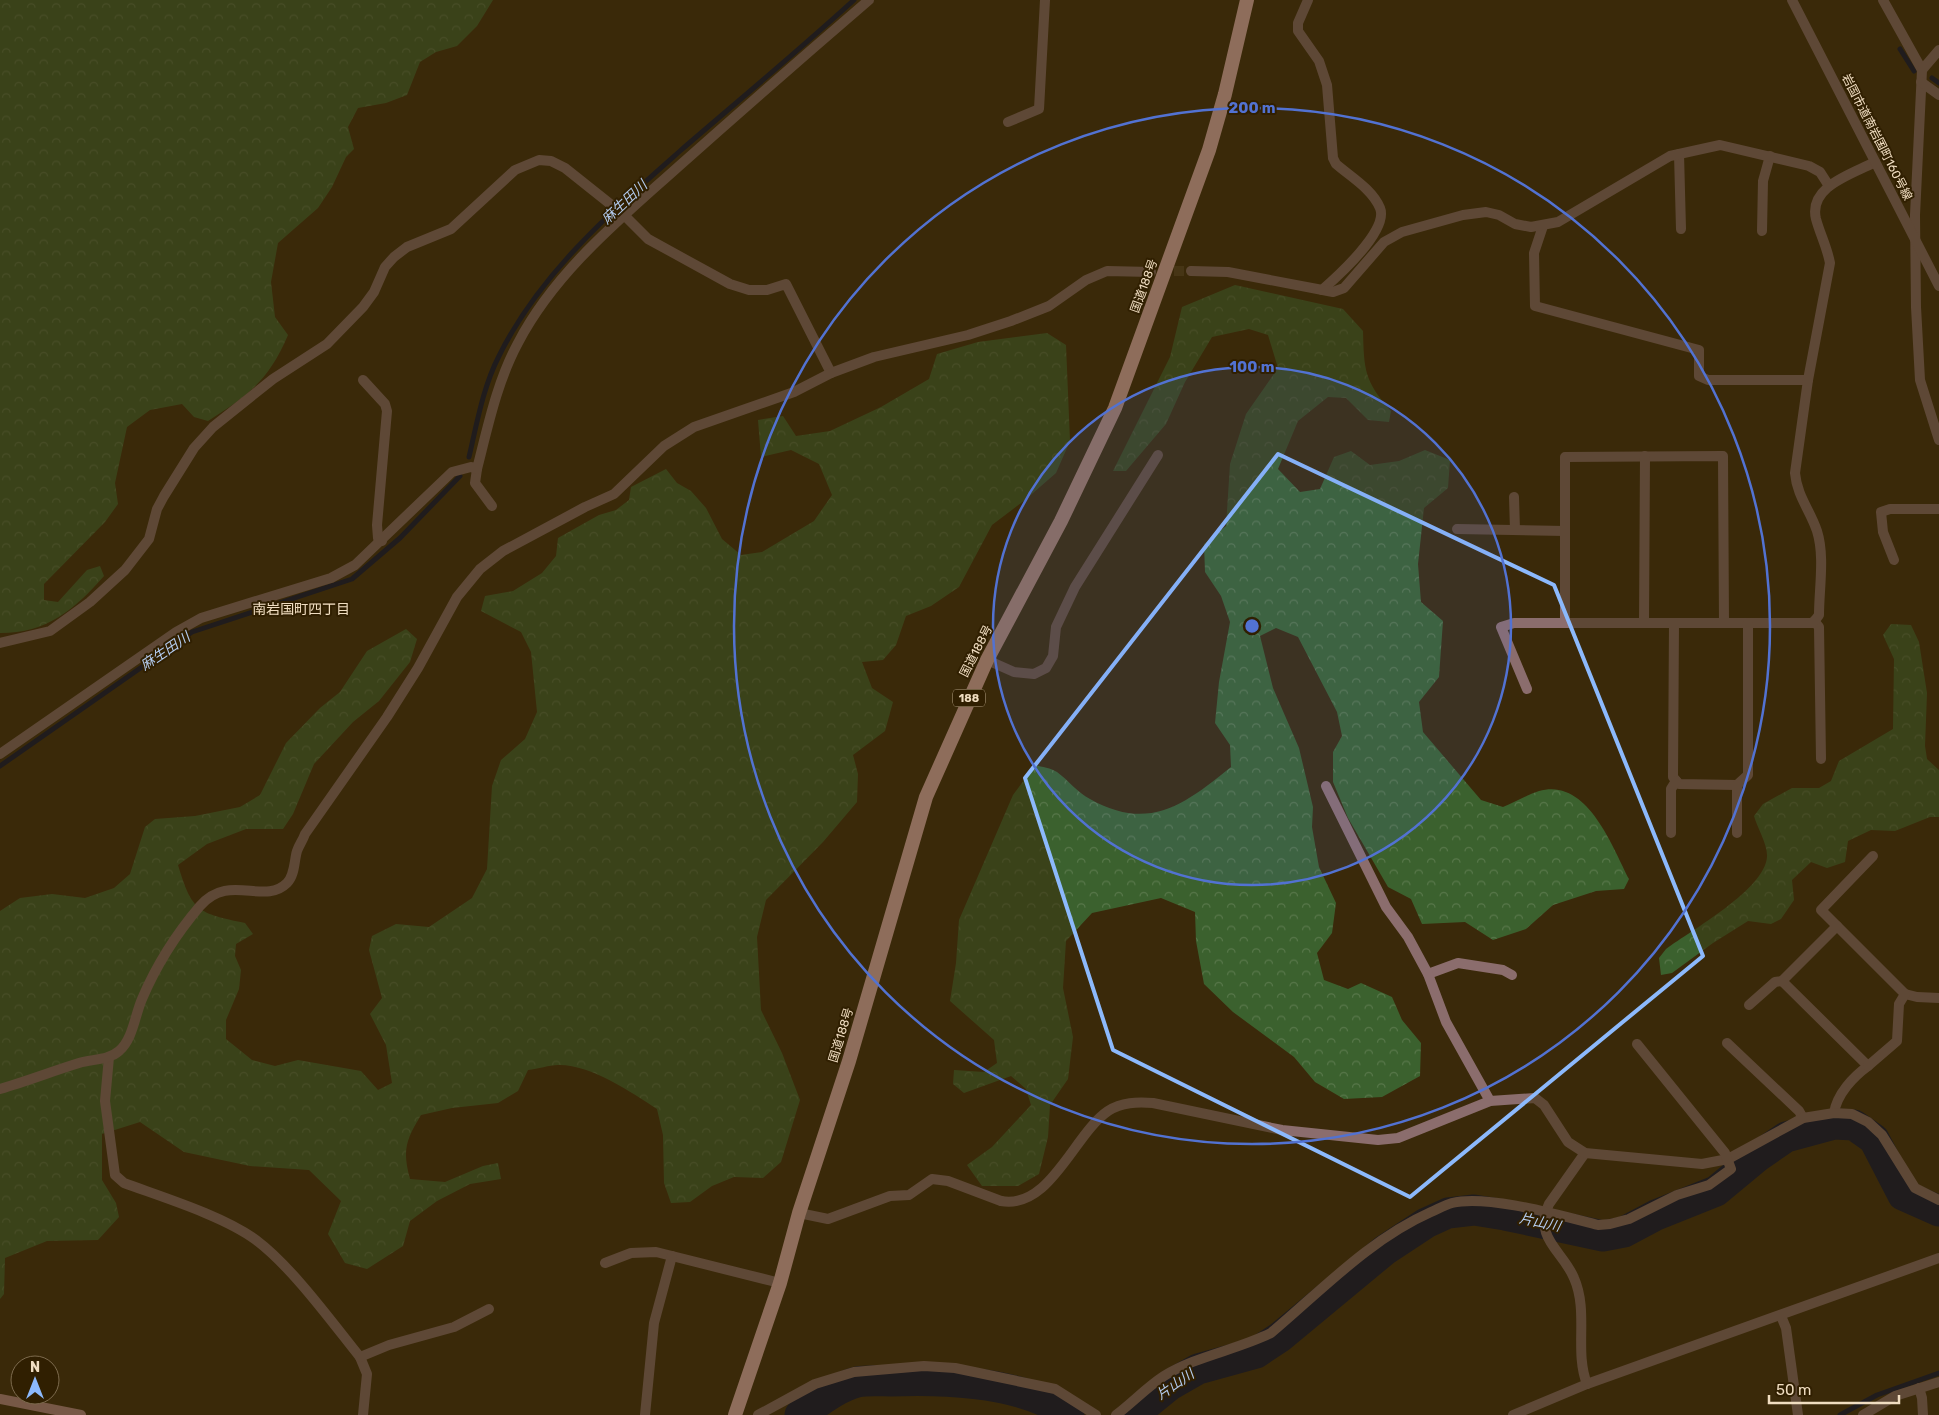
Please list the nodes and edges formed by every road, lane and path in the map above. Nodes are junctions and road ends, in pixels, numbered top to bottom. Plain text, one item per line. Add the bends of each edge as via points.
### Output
1 (869, 0) edge
2 (1045, 0) edge
3 (1247, 0) edge
4 (1308, 0) edge
5 (1792, 0) edge
6 (1883, 0) edge
7 (1939, 50) edge
8 (1922, 70) junction
9 (1921, 82) junction
10 (1939, 95) edge
11 (1008, 122) dead end
12 (1679, 154) junction
13 (1770, 156) junction
14 (1875, 162) junction
15 (1829, 186) junction
16 (624, 215) junction
17 (1543, 226) junction
18 (1681, 229) dead end
19 (1762, 231) dead end
20 (1916, 240) junction
21 (1191, 271) tunnel mouth
22 (1151, 272) tunnel mouth
23 (1939, 286) edge
24 (1322, 290) junction
25 (831, 373) junction
26 (363, 380) dead end
27 (1808, 380) junction
28 (1939, 440) edge
29 (1158, 455) dead end
30 (1645, 456) junction
31 (477, 469) junction
32 (1514, 497) dead end
33 (492, 506) dead end
34 (1939, 509) edge
35 (1457, 529) dead end
36 (1515, 530) junction
37 (1565, 531) junction
38 (382, 541) junction
39 (1894, 560) dead end
40 (1814, 621) junction
41 (1565, 623) junction
42 (1644, 623) junction
43 (1674, 623) junction
44 (1724, 623) junction
45 (1748, 623) junction
46 (0, 643) edge
47 (987, 660) junction
48 (1527, 690) dead end
49 (0, 754) edge
50 (1821, 759) dead end
51 (1676, 780) junction
52 (1736, 785) junction
53 (1326, 786) dead end
54 (1671, 833) dead end
55 (1737, 833) dead end
56 (1873, 856) dead end
57 (1837, 926) junction
58 (1428, 974) junction
59 (1512, 975) dead end
60 (1782, 981) junction
61 (1905, 994) junction
62 (1939, 998) edge
63 (1750, 1006) dead end
64 (1726, 1043) dead end
65 (1637, 1044) dead end
66 (109, 1057) junction
67 (1868, 1066) junction
68 (0, 1089) edge
69 (1490, 1100) junction
70 (1834, 1113) junction
71 (1803, 1118) junction
72 (1585, 1153) junction
73 (1728, 1160) junction
74 (1939, 1200) edge
75 (799, 1214) junction
76 (1545, 1214) junction
77 (672, 1256) junction
78 (1939, 1258) edge
79 (605, 1263) dead end
80 (780, 1283) junction
81 (489, 1309) dead end
82 (1781, 1316) junction
83 (360, 1356) junction
84 (1939, 1382) edge
85 (1586, 1384) junction
86 (1919, 1388) junction
87 (0, 1399) edge
88 (81, 1415) edge
89 (363, 1415) edge
90 (645, 1415) edge
91 (735, 1415) edge
92 (758, 1415) edge
93 (1096, 1415) edge
94 (1116, 1415) edge
95 (1513, 1415) edge
96 (1798, 1415) edge
97 (1863, 1415) edge
98 (1923, 1415) edge

1 - 16 street
2 - 11 street via 1039,109
3 - 47 highway, 国道188号 / 188 via 1209,150 1116,408 1061,521
4 - 24 street via 1298,31 1319,61 1327,85 1333,158 1373,195 1381,210 1379,225 1367,244
5 - 14 street, 岩国市道南岩国町160号線
6 - 8 street
7 - 8 street
8 - 9 street
9 - 10 street
9 - 20 street
12 - 13 street via 1720,145
12 - 17 street via 1644,170 1558,222
12 - 18 street
13 - 15 street via 1809,166 1820,172
13 - 19 street via 1763,181
14 - 15 street
14 - 20 street, 岩国市道南岩国町160号線
15 - 27 street via 1817,200 1814,211 1830,264
16 - 25 street via 648,239 730,284 749,290 767,290 786,284
16 - 31 street via 576,262 542,303 518,342 502,377
16 - 46 street via 565,168 551,161 533,162 515,170 451,229 407,247 394,258 363,307 327,344 273,379 213,427 194,448 164,496 149,539 125,570 50,632
17 - 24 street via 1515,224 1486,212 1402,232 1384,242 1344,288 1333,292
17 - 27 street via 1534,253 1535,306 1698,350 1699,376 1708,380
20 - 23 street, 岩国市道南岩国町160号線
20 - 28 street via 1920,380
21 - 24 street via 1228,272
22 - 25 street via 1107,271 1086,280 1049,306 1011,321 968,335 874,357
25 - 66 street via 794,392 694,427 664,446 614,494 504,551 480,569 457,597 387,717 306,834 287,884 276,891 225,889 201,904 154,973 126,1042
26 - 38 street via 385,404 387,411 377,525 378,538
27 - 40 street via 1795,474 1796,487 1817,530 1820,547 1819,615
29 - 47 street via 1075,587 1056,627 1053,656 1046,668 1034,674 1014,672
30 - 37 street via 1565,456
30 - 42 street
30 - 44 street via 1723,456
31 - 33 street via 475,483
31 - 38 street via 452,472
32 - 36 street
34 - 39 street via 1890,509 1881,512 1883,532
35 - 36 street
36 - 37 street
37 - 41 street
38 - 49 street via 355,565 331,578 201,618
40 - 45 street
40 - 50 street via 1819,627
41 - 42 street
41 - 48 street via 1514,623 1500,628
42 - 43 street
43 - 44 street
43 - 51 street via 1673,777
44 - 45 street
45 - 52 street via 1748,775
47 - 75 highway, 国道188号 / 188 via 926,797 849,1061
51 - 52 street via 1679,784
51 - 54 street via 1671,789
52 - 55 street
53 - 58 street via 1386,907 1408,937
56 - 57 street via 1821,910
57 - 60 street
57 - 61 street
58 - 59 street via 1458,963 1503,970
58 - 69 street via 1446,1022
60 - 63 street via 1775,982
60 - 67 street
61 - 62 street
61 - 67 street via 1899,1004 1897,1040
64 - 71 street
65 - 73 street via 1725,1152
66 - 68 street
66 - 83 street via 105,1101 115,1175 124,1183 236,1228 256,1240 276,1257
67 - 70 street via 1854,1077 1835,1105
69 - 72 street via 1535,1098 1544,1105 1568,1142
69 - 75 street via 1398,1138 1378,1140 1282,1130 1153,1103 1131,1102 1109,1110 1092,1124 1049,1181 1031,1195 1013,1203 948,1181 932,1179 909,1195 890,1196 828,1220
70 - 71 street
70 - 74 street via 1852,1114 1868,1122 1882,1135 1915,1188
71 - 73 street
72 - 73 street via 1702,1164
72 - 76 street
73 - 76 street via 1731,1170 1709,1185 1677,1195 1629,1220 1598,1225
75 - 80 highway, 国道188号 / 188
76 - 85 street via 1543,1228 1574,1278 1580,1304 1580,1347
76 - 94 street via 1476,1201 1452,1203 1409,1222 1384,1237 1271,1333 1164,1376
77 - 79 street via 656,1252 631,1253
77 - 80 street
77 - 90 street via 654,1323
78 - 82 street
80 - 91 highway, 国道188号 / 188
81 - 83 street via 454,1328
82 - 85 street
82 - 96 street via 1786,1328
83 - 89 street via 367,1374
84 - 86 street
85 - 95 street
86 - 97 street via 1895,1396
86 - 98 street
87 - 88 main road
92 - 93 street via 816,1384 854,1372 924,1366 955,1368 1054,1389

